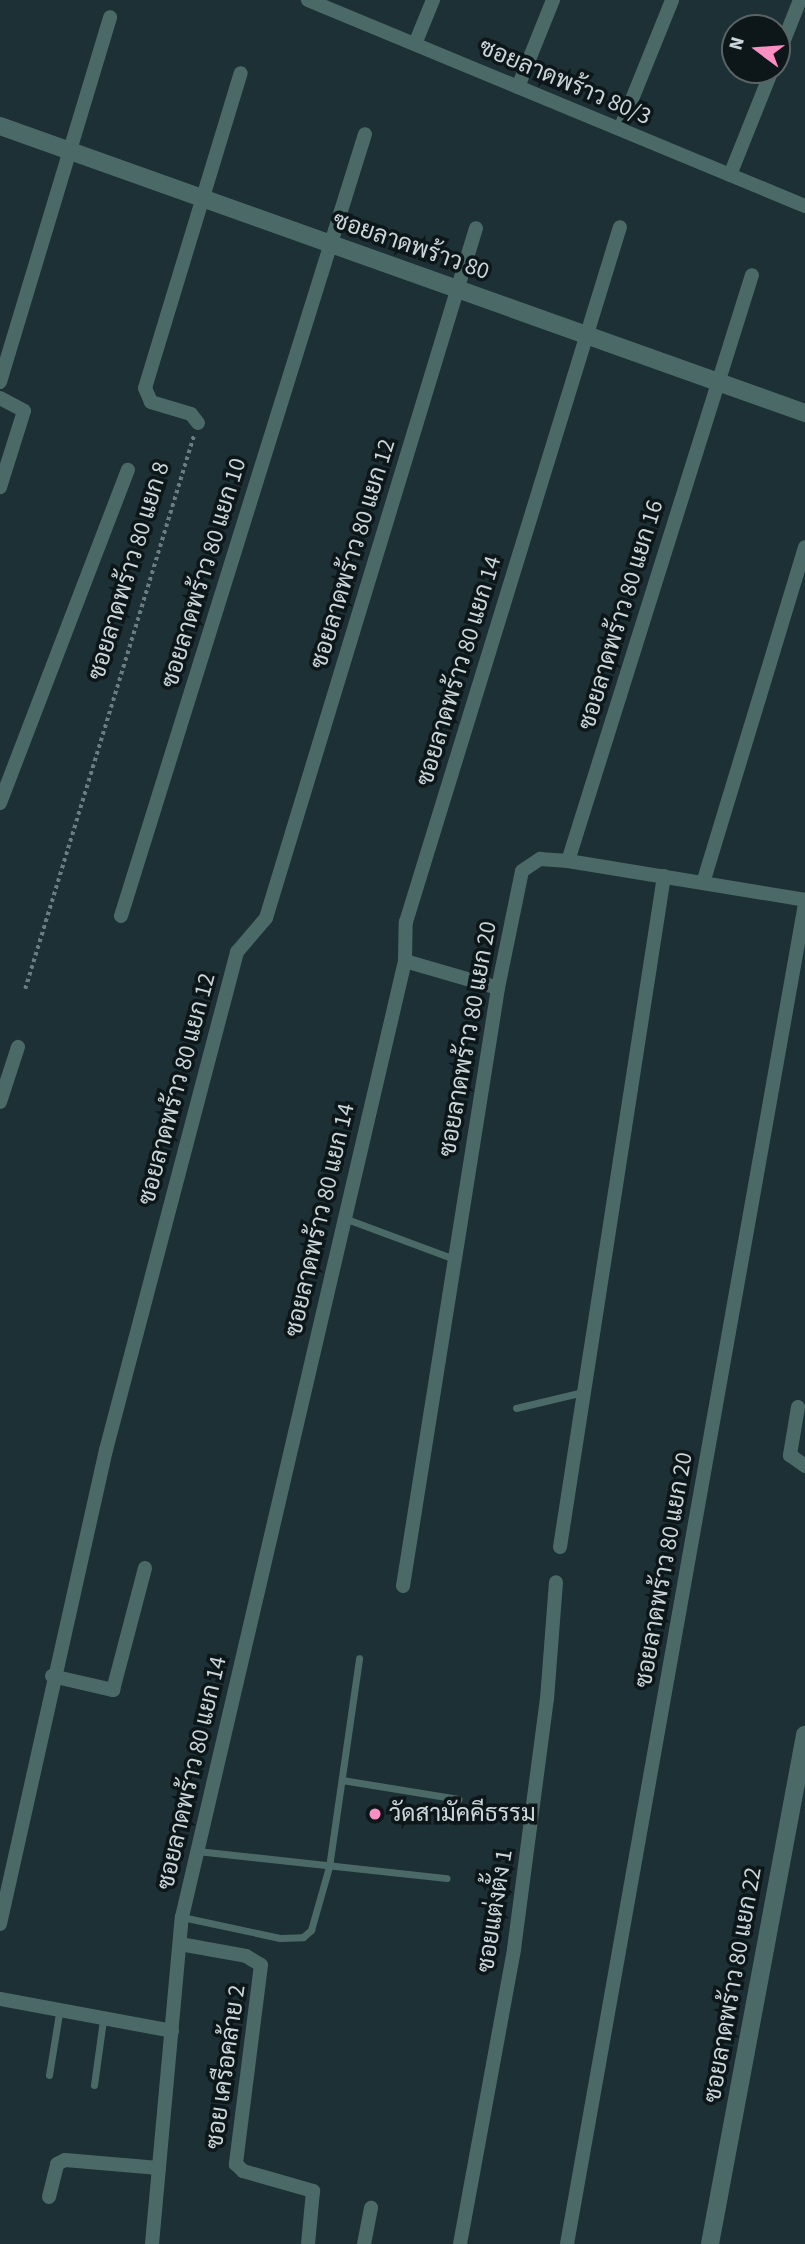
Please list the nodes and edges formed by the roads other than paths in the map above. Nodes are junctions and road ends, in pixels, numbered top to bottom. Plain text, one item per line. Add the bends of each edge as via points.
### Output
1 (309, 0) edge
2 (433, 0) edge
3 (553, 0) edge
4 (672, 0) edge
5 (800, 0) edge
6 (110, 17) dead end
7 (791, 23) edge
8 (415, 44) junction
9 (241, 73) dead end
10 (766, 84) edge
11 (518, 87) junction
12 (0, 126) edge
13 (620, 129) junction
14 (365, 134) dead end
15 (71, 151) junction
16 (730, 175) junction
17 (202, 198) junction
18 (805, 206) edge
19 (621, 227) dead end
20 (476, 228) dead end
21 (331, 244) junction
22 (752, 275) dead end
23 (458, 288) junction
24 (587, 335) junction
25 (0, 382) edge
26 (718, 382) junction
27 (0, 398) edge
28 (805, 413) edge
29 (198, 424) road end
30 (128, 470) dead end
31 (0, 487) edge
32 (805, 547) edge
33 (0, 803) edge
34 (568, 861) junction
35 (664, 876) junction
36 (703, 883) junction
37 (805, 902) edge
38 (121, 916) dead end
39 (405, 961) junction
40 (498, 988) junction
41 (18, 1047) dead end
42 (0, 1102) edge
43 (344, 1218) junction
44 (454, 1259) junction
45 (584, 1391) junction
46 (798, 1407) dead end
47 (516, 1408) dead end
48 (805, 1466) edge
49 (560, 1546) dead end
50 (145, 1568) dead end
51 (556, 1582) dead end
52 (403, 1586) dead end
53 (359, 1658) dead end
54 (52, 1676) junction
55 (805, 1737) edge
56 (342, 1780) junction
57 (458, 1799) dead end
58 (798, 1802) edge
59 (197, 1851) junction
60 (329, 1867) junction
61 (447, 1878) dead end
62 (182, 1917) junction
63 (0, 1924) edge
64 (180, 1944) junction
65 (0, 1999) edge
66 (59, 2013) junction
67 (103, 2020) junction
68 (172, 2031) junction
69 (49, 2075) dead end
70 (94, 2085) dead end
71 (159, 2168) junction
72 (49, 2197) dead end
73 (371, 2208) dead end
74 (152, 2244) edge
75 (308, 2244) edge
76 (364, 2244) edge
77 (460, 2244) edge
78 (567, 2244) edge
79 (710, 2244) edge

1 - 8 street, ซอยลาดพร้าว 80/3
2 - 8 street
3 - 11 street
4 - 13 street
5 - 7 street
6 - 15 street
8 - 11 street, ซอยลาดพร้าว 80/3
9 - 17 street
10 - 16 street
11 - 13 street, ซอยลาดพร้าว 80/3
12 - 15 street, ซอยลาดพร้าว 80
13 - 16 street, ซอยลาดพร้าว 80/3
14 - 21 street, ซอยลาดพร้าว 80 แยก 10
15 - 17 street, ซอยลาดพร้าว 80
15 - 25 street
16 - 18 street, ซอยลาดพร้าว 80/3
17 - 21 street, ซอยลาดพร้าว 80
17 - 29 street via 145,388 151,402 191,414
19 - 24 street, ซอยลาดพร้าว 80 แยก 14
20 - 23 street, ซอยลาดพร้าว 80 แยก 12
21 - 23 street, ซอยลาดพร้าว 80
21 - 38 street, ซอยลาดพร้าว 80 แยก 10
22 - 26 street, ซอยลาดพร้าว 80 แยก 16
23 - 24 street, ซอยลาดพร้าว 80
23 - 54 street, ซอยลาดพร้าว 80 แยก 12 via 266,918 237,951
24 - 26 street, ซอยลาดพร้าว 80
24 - 39 street, ซอยลาดพร้าว 80 แยก 14 via 406,922
26 - 28 street, ซอยลาดพร้าว 80
26 - 34 street, ซอยลาดพร้าว 80 แยก 16
27 - 31 street via 24,411
30 - 33 street
32 - 36 street
34 - 35 street, ซอยลาดพร้าว 80 แยก 20
34 - 40 street, ซอยลาดพร้าว 80 แยก 20 via 540,859 523,871
35 - 36 street, ซอยลาดพร้าว 80 แยก 20
35 - 45 street
36 - 37 street, ซอยลาดพร้าว 80 แยก 20
37 - 78 street, ซอยลาดพร้าว 80 แยก 20
39 - 40 street
39 - 43 street, ซอยลาดพร้าว 80 แยก 14
40 - 44 street, ซอยลาดพร้าว 80 แยก 20
41 - 42 street
43 - 44 lane
43 - 59 street, ซอยลาดพร้าว 80 แยก 14
44 - 52 street, ซอยลาดพร้าว 80 แยก 20
45 - 47 lane
45 - 49 street
46 - 48 street via 790,1455
50 - 54 street via 113,1690
51 - 77 street, ซอยแต่งตั้ง 1 via 547,1699 514,1949
53 - 56 lane
54 - 63 street, ซอยลาดพร้าว 80 แยก 12
55 - 58 street, ซอยลาดพร้าว 80 แยก 22
56 - 57 lane
56 - 60 lane
58 - 79 street, ซอยลาดพร้าว 80 แยก 22
59 - 60 lane
59 - 62 street, ซอยลาดพร้าว 80 แยก 14
60 - 61 lane
60 - 62 lane via 316,1920 303,1937 280,1938
62 - 64 street, ซอยลาดพร้าว 80 แยก 14
64 - 68 street, ซอยลาดพร้าว 80 แยก 14
64 - 75 street, ซอย เครือคล้าย 2 via 246,1956 261,1965 236,2164 243,2171 313,2191
65 - 66 street
66 - 67 street
66 - 69 lane
67 - 68 street
67 - 70 lane
68 - 71 street, ซอยลาดพร้าว 80 แยก 14
71 - 72 street via 65,2160 57,2164
71 - 74 street, ซอยลาดพร้าว 80 แยก 14
73 - 76 street

